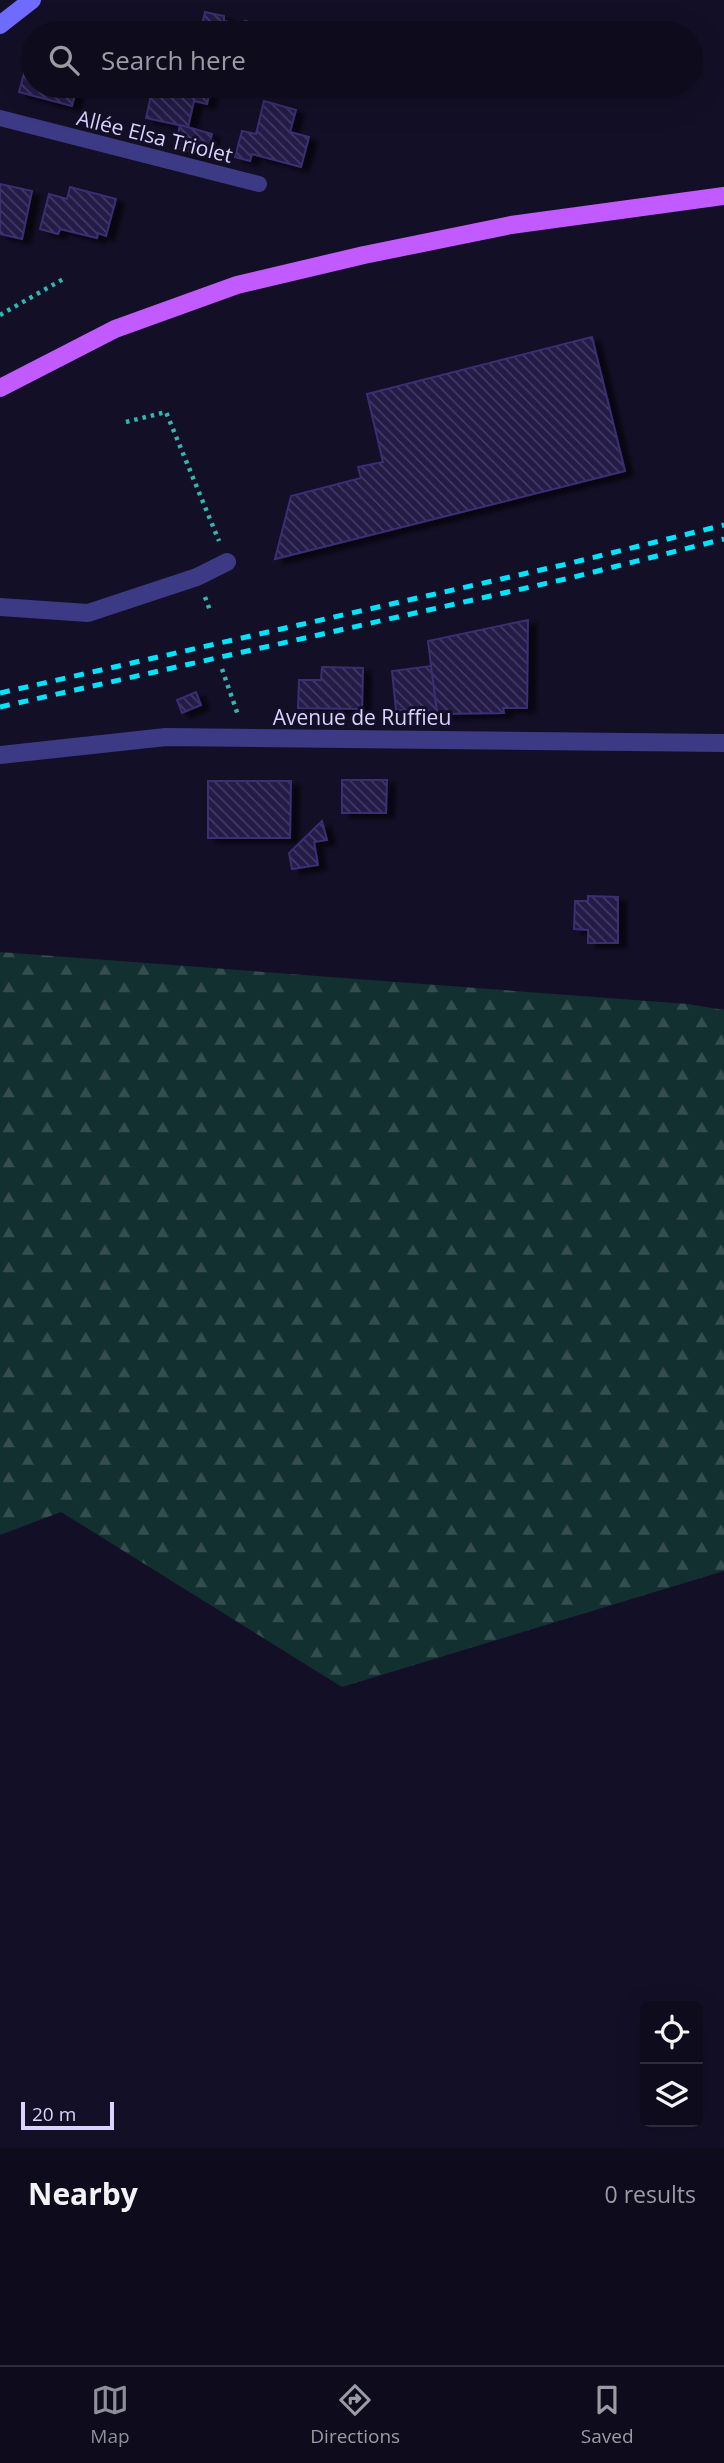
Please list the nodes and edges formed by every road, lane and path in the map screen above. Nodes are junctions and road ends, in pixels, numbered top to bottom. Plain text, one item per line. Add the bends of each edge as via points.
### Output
1 (32, 0) edge
2 (0, 25) edge
3 (0, 118) edge
4 (259, 184) dead end
5 (724, 196) edge
6 (65, 278) dead end
7 (0, 315) edge
8 (0, 387) edge
9 (126, 422) dead end
10 (227, 562) joint
11 (0, 607) edge
12 (222, 669) dead end
13 (246, 739) junction
14 (724, 743) edge
15 (0, 755) edge

1 - 2 street
3 - 4 lane, Allée Elsa Triolet
5 - 8 main road via 511,225 237,285 115,329
6 - 7 path
9 - 10 path via 166,412
10 - 11 street via 197,577 88,613
12 - 13 path
13 - 14 street, Avenue de Ruffieu
13 - 15 street, Avenue de Ruffieu via 166,737

